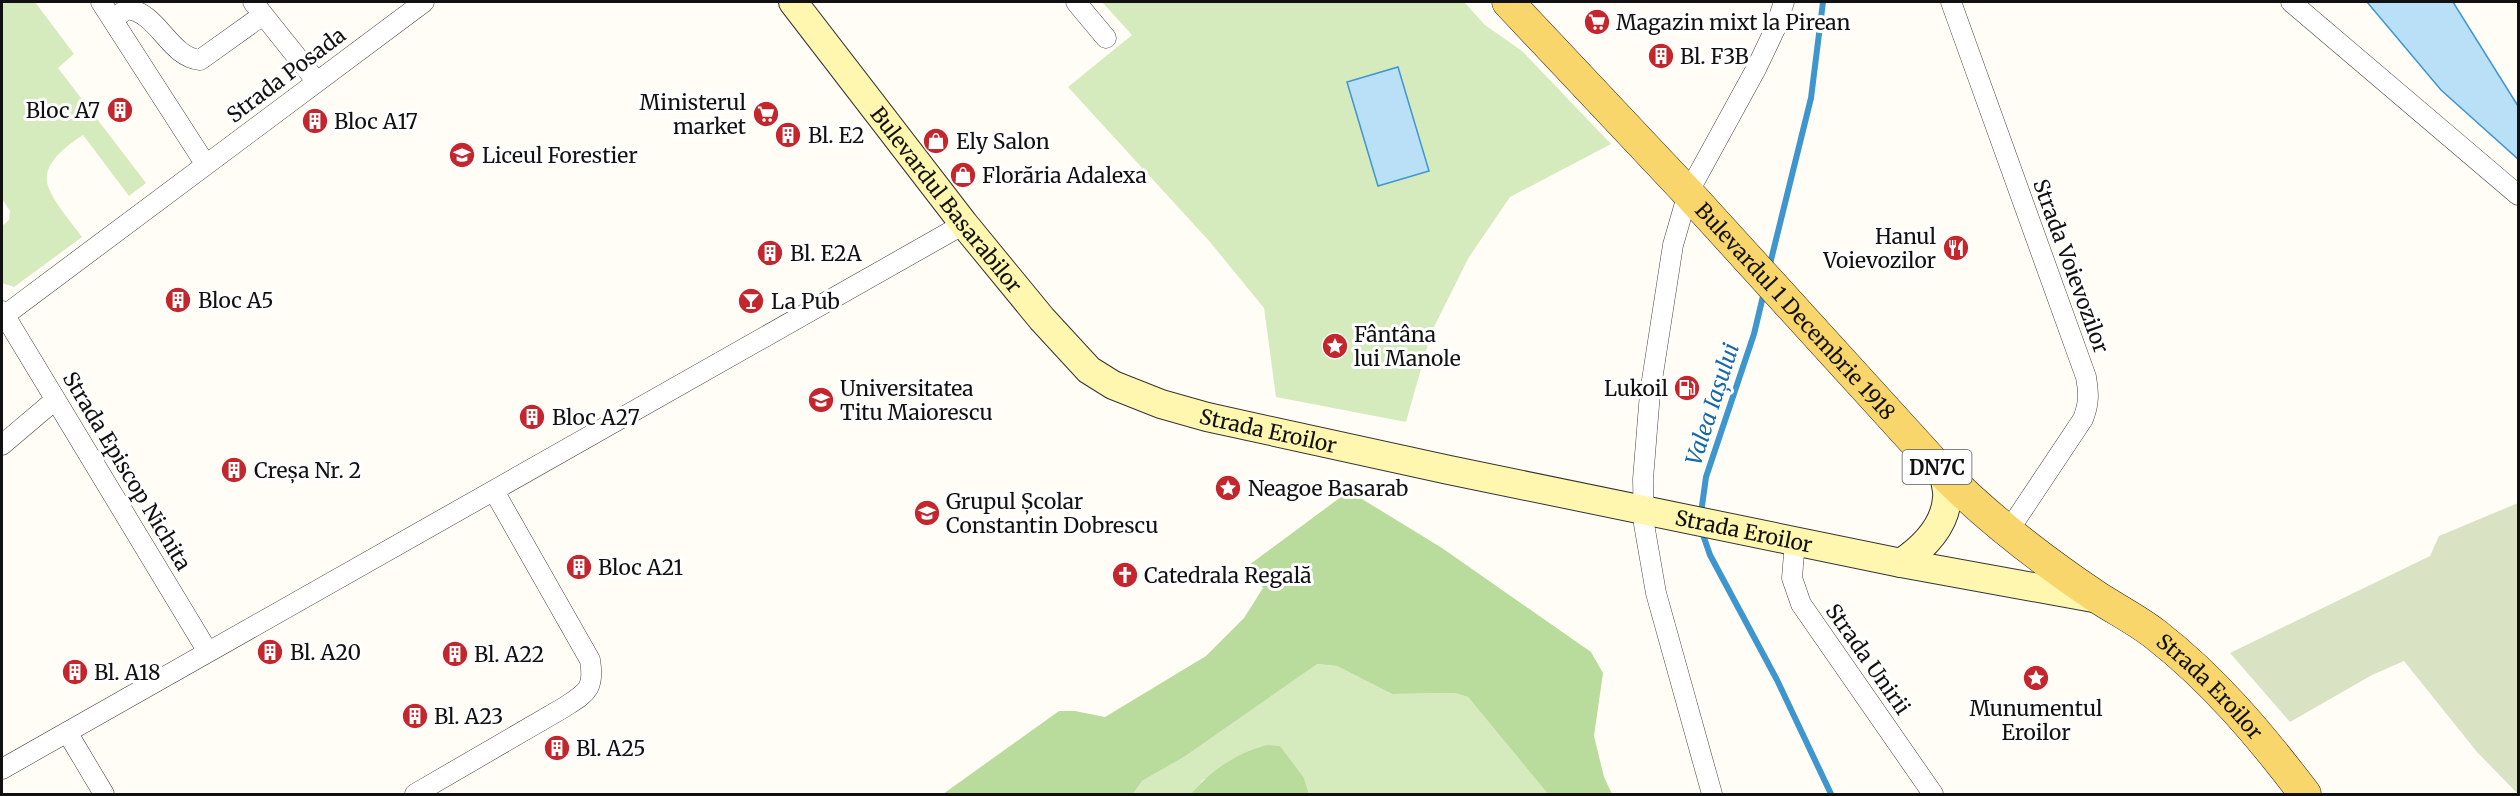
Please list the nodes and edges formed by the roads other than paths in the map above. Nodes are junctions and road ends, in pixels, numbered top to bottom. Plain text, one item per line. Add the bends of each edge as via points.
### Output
1 (101, 2) edge
2 (424, 2) edge
3 (793, 2) edge
4 (1076, 2) edge
5 (1508, 2) edge
6 (1784, 2) edge
7 (1951, 2) edge
8 (2291, 2) edge
9 (258, 8) edge
10 (113, 19) junction
11 (1106, 38) dead end
12 (317, 82) junction
13 (206, 165) junction
14 (1688, 193) junction
15 (2518, 195) edge
16 (964, 224) junction
17 (3, 313) edge
18 (1113, 385) joint
19 (55, 400) junction
20 (2, 445) edge
21 (1944, 474) junction
22 (494, 491) junction
23 (1654, 511) junction
24 (2007, 533) junction
25 (1795, 541) junction
26 (1901, 563) junction
27 (2099, 598) junction
28 (208, 652) junction
29 (67, 732) junction
30 (2, 770) edge
31 (104, 795) edge
32 (415, 795) edge
33 (1712, 795) edge
34 (1932, 795) edge
35 (2305, 795) edge

1 - 10 street
2 - 12 street, Strada Posada
3 - 16 main road, Bulevardul Basarabilor
4 - 11 street
5 - 14 main road, Bulevardul 1 Decembrie 1918 / DN7C
6 - 14 street via 1756,69
7 - 24 street, Strada Voievozilor via 2089,391 2083,419
8 - 15 street
9 - 10 street via 200,60 192,59 173,44 138,10 127,9
9 - 12 street
10 - 13 street
12 - 13 street, Strada Posada
13 - 17 street, Strada Posada
14 - 21 main road, Bulevardul 1 Decembrie 1918 / DN7C
14 - 23 street via 1673,244 1650,393
16 - 18 main road, Bulevardul Basarabilor via 1072,354
16 - 22 street
17 - 19 street, Strada Episcop Nichita
18 - 23 main road, Strada Eroilor via 1150,401 1208,417
19 - 20 street
19 - 28 street, Strada Episcop Nichita
21 - 24 main road, Bulevardul 1 Decembrie 1918 / DN7C
21 - 26 main road via 1947,498 1940,522 1930,540
22 - 28 street
22 - 32 street via 590,660 591,686 563,708
23 - 25 main road, Strada Eroilor
23 - 33 street via 1656,593
24 - 27 main road, Bulevardul 1 Decembrie 1918 / DN7C
25 - 26 main road, Strada Eroilor
25 - 34 street, Strada Unirii via 1792,578 1801,604
26 - 27 main road, Strada Eroilor
27 - 35 main road, Strada Eroilor / DN7C via 2153,633 2211,682 2265,742
28 - 29 street
29 - 30 street
29 - 31 street

